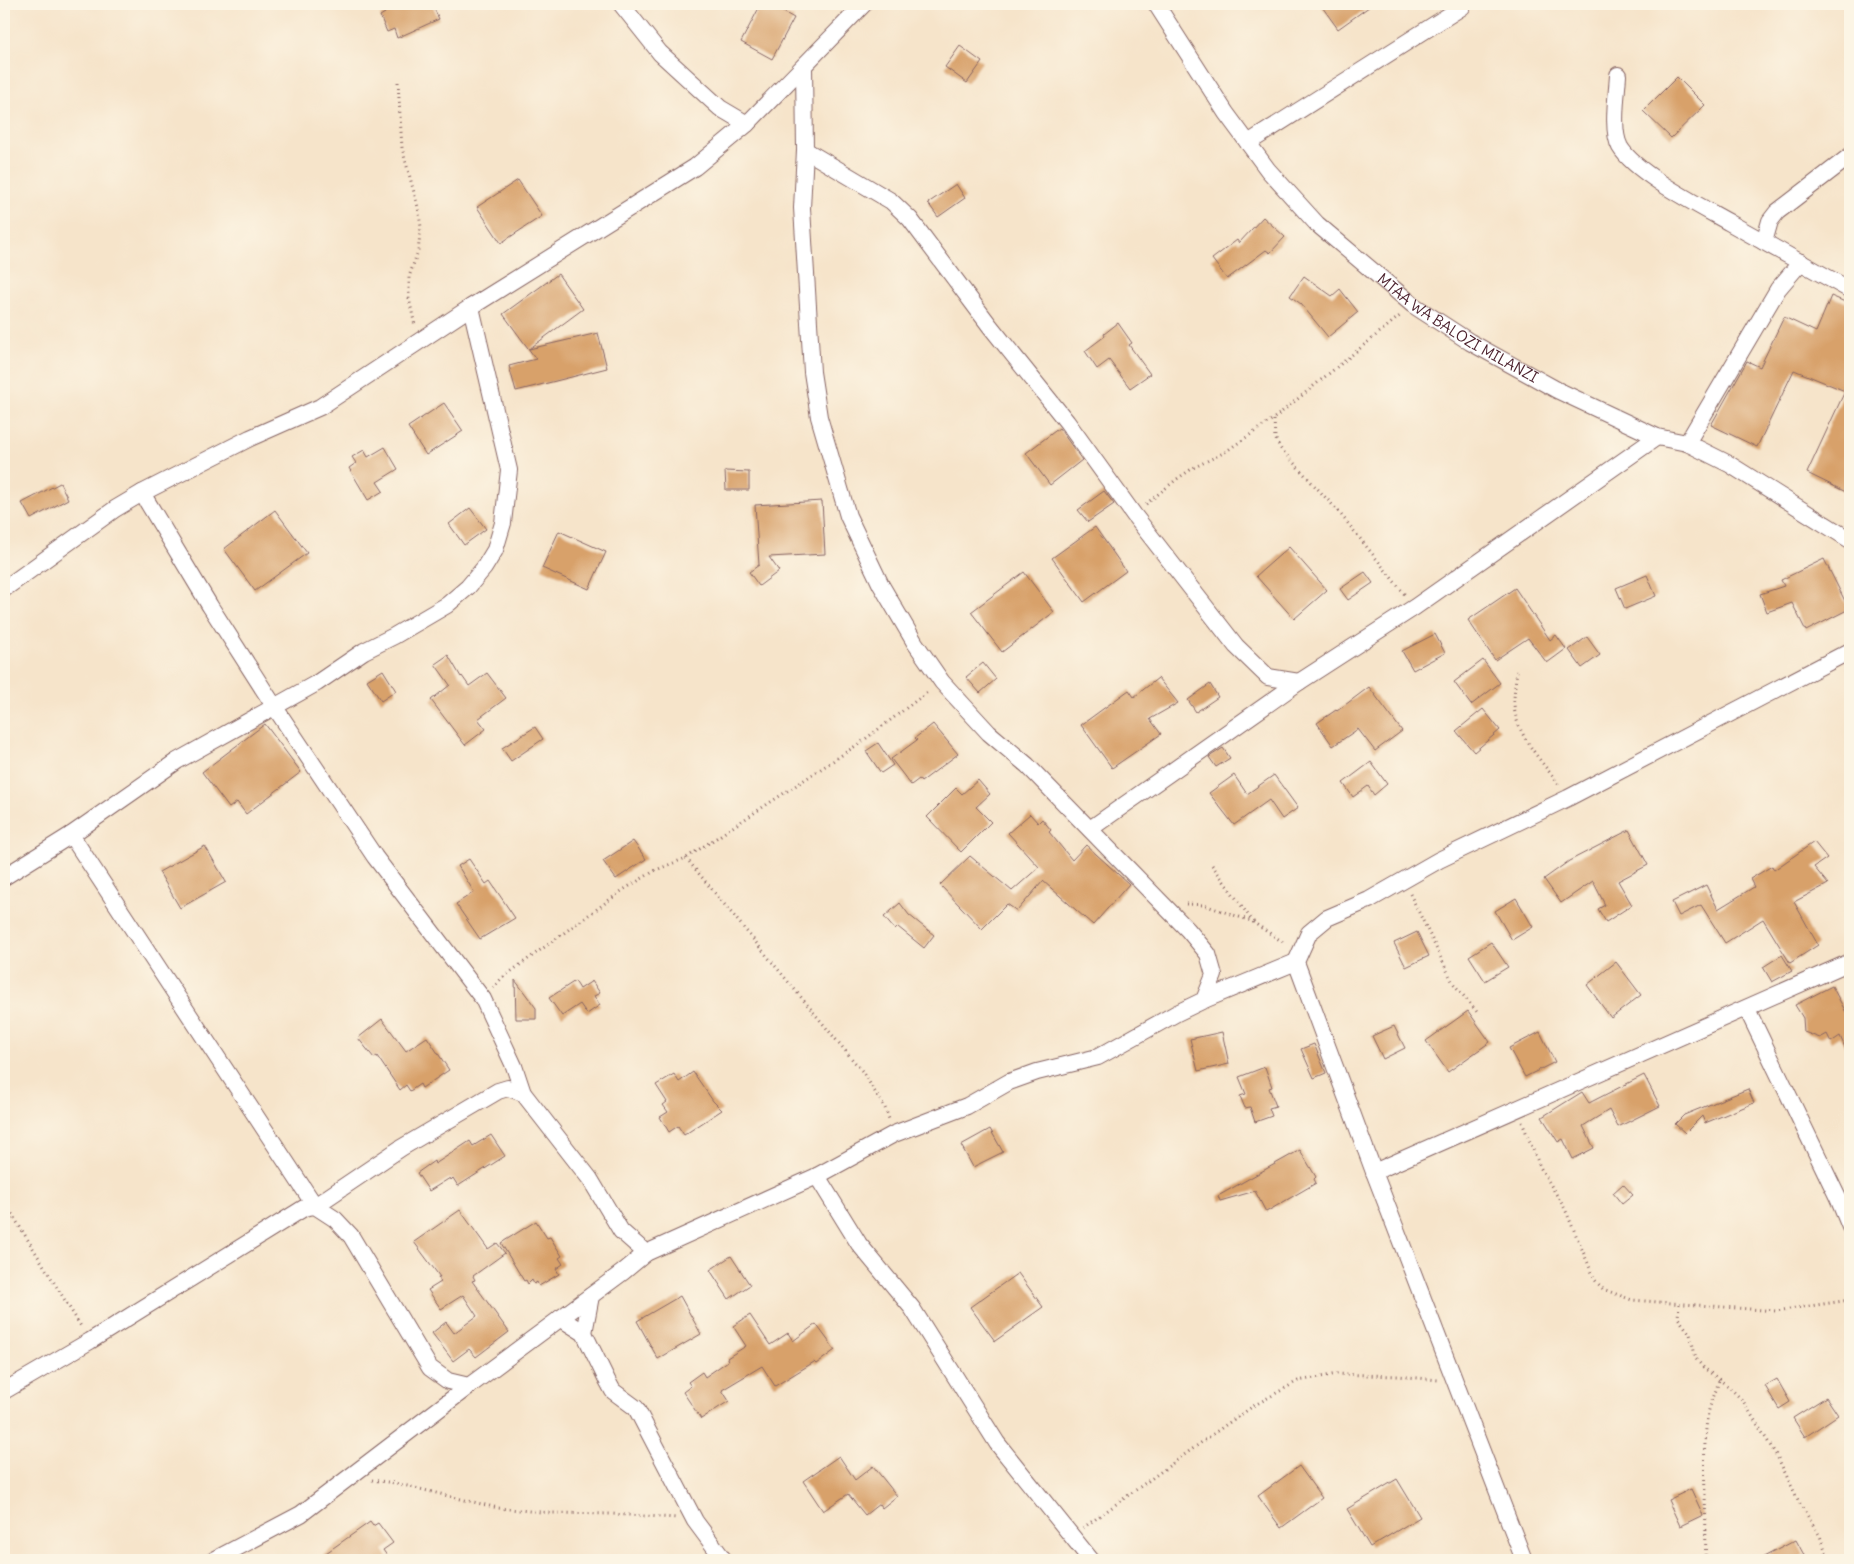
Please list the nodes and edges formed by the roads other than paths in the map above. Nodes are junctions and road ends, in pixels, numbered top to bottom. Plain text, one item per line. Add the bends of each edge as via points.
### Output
1 (622, 4) edge
2 (864, 4) edge
3 (1156, 4) edge
4 (1462, 7) dead end
5 (804, 66) junction
6 (1618, 75) dead end
7 (747, 124) junction
8 (1248, 143) junction
9 (805, 150) junction
10 (1850, 156) edge
11 (1764, 242) junction
12 (1801, 262) junction
13 (1850, 290) edge
14 (471, 306) junction
15 (1657, 437) junction
16 (1687, 443) junction
17 (142, 493) junction
18 (1850, 540) edge
19 (4, 589) edge
20 (1850, 651) edge
21 (1299, 682) junction
22 (274, 706) junction
23 (1090, 829) junction
24 (71, 835) junction
25 (4, 877) edge
26 (1298, 957) junction
27 (1850, 962) edge
28 (1204, 1000) junction
29 (1747, 1009) junction
30 (524, 1093) junction
31 (1374, 1172) junction
32 (817, 1176) junction
33 (1844, 1195) edge
34 (315, 1206) junction
35 (1850, 1227) edge
36 (646, 1253) junction
37 (591, 1296) junction
38 (560, 1318) junction
39 (584, 1333) junction
40 (469, 1386) junction
41 (4, 1391) edge
42 (214, 1560) edge
43 (724, 1560) edge
44 (1091, 1560) edge
45 (1524, 1560) edge

1 - 7 street via 660,53 720,108
2 - 5 street
3 - 8 street, MTAA WA BALOZI MILANZI
4 - 8 street
5 - 7 street
5 - 9 street
6 - 11 street via 1617,134 1619,146 1627,156 1684,197
7 - 14 street via 696,167
8 - 15 street, MTAA WA BALOZI MILANZI via 1317,224 1413,305 1470,342 1557,390
9 - 21 street via 891,201 910,219 1236,646 1268,677
9 - 23 street via 802,208 812,372 819,417 848,516 881,585 942,682 989,733 1027,765
10 - 11 street via 1777,212 1770,221
11 - 12 street
12 - 13 street
12 - 16 street via 1778,289
14 - 17 street via 320,407 250,438
14 - 22 street via 509,470 495,550 468,587 447,604
15 - 16 street, MTAA WA BALOZI MILANZI
15 - 21 street via 1415,607
16 - 18 street, MTAA WA BALOZI MILANZI via 1729,464
17 - 19 street
17 - 22 street
20 - 26 street via 1568,798 1439,860 1369,900 1327,918 1309,933
21 - 23 street
22 - 24 street via 177,761
22 - 30 street via 375,857 482,999
23 - 28 street via 1208,954 1214,975
24 - 25 street
24 - 34 street
26 - 28 street
26 - 31 street
27 - 29 street
28 - 32 street via 1098,1057 1009,1082 967,1106 894,1134
29 - 31 street
29 - 33 street
30 - 34 street via 508,1088 498,1091 401,1148
30 - 36 street via 590,1179 621,1231
31 - 45 street
32 - 36 street
32 - 44 street via 859,1244 912,1308 997,1443
33 - 35 street
34 - 40 street via 350,1236 430,1368 448,1381
34 - 41 street via 304,1208
36 - 37 street
37 - 38 street
37 - 39 street
38 - 39 street
38 - 40 street
39 - 43 street via 606,1380 613,1390 636,1408 695,1521
40 - 42 street via 301,1514

